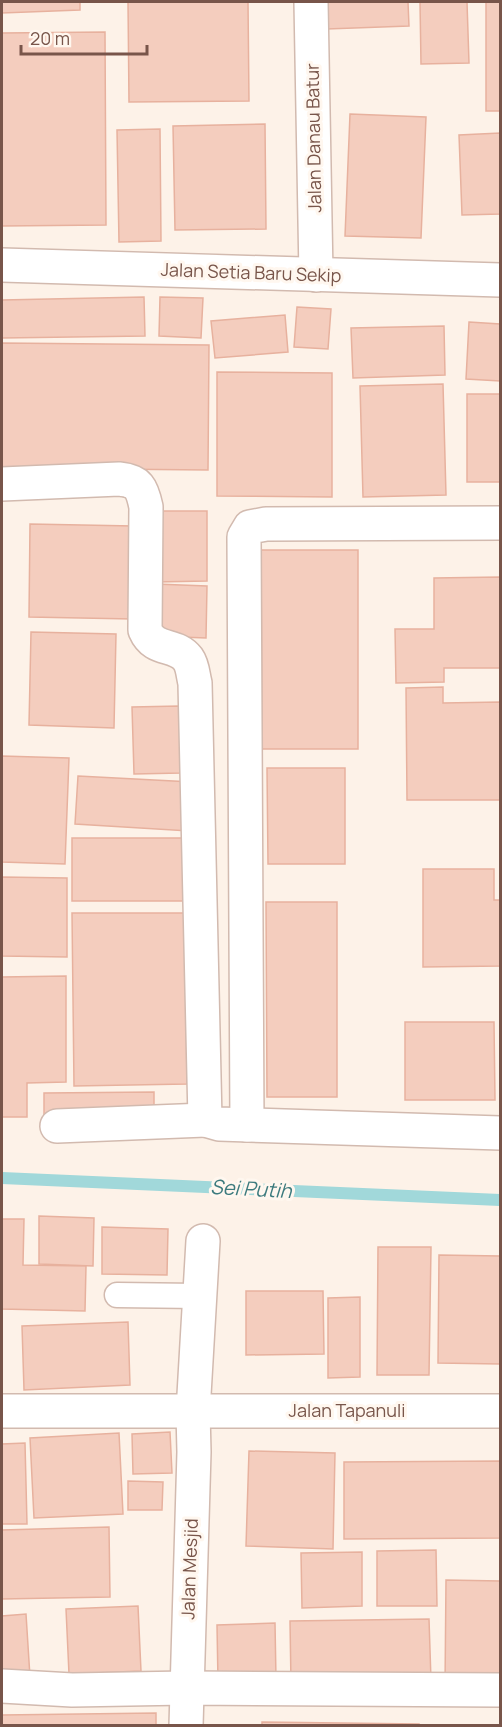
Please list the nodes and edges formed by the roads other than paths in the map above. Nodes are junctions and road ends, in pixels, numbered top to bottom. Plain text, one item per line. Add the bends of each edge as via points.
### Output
1 (311, 2) edge
2 (2, 265) edge
3 (316, 275) junction
4 (501, 280) edge
5 (2, 484) edge
6 (501, 523) edge
7 (205, 1120) junction
8 (247, 1125) junction
9 (57, 1126) dead end
10 (501, 1133) edge
11 (203, 1241) dead end
12 (117, 1294) dead end
13 (199, 1296) junction
14 (2, 1411) edge
15 (501, 1411) edge
16 (194, 1412) junction
17 (2, 1686) edge
18 (186, 1688) junction
19 (501, 1690) edge
20 (186, 1725) edge

1 - 3 street, Jalan Danau Batur
2 - 3 street, Jalan Setia Baru Sekip
3 - 4 street, Jalan Setia Baru Sekip
5 - 7 street via 119,479 138,484 142,492 146,507 145,630 156,645 181,653 188,660 195,683
6 - 8 street via 266,524 246,530 243,547
7 - 8 street
7 - 9 street
8 - 10 street
11 - 13 street, Jalan Mesjid
12 - 13 lane
13 - 16 street, Jalan Mesjid
14 - 16 street, Jalan Tapanuli
15 - 16 street, Jalan Tapanuli
16 - 18 street, Jalan Mesjid
17 - 18 street via 72,1690
18 - 19 street
18 - 20 street, Jalan Mesjid

